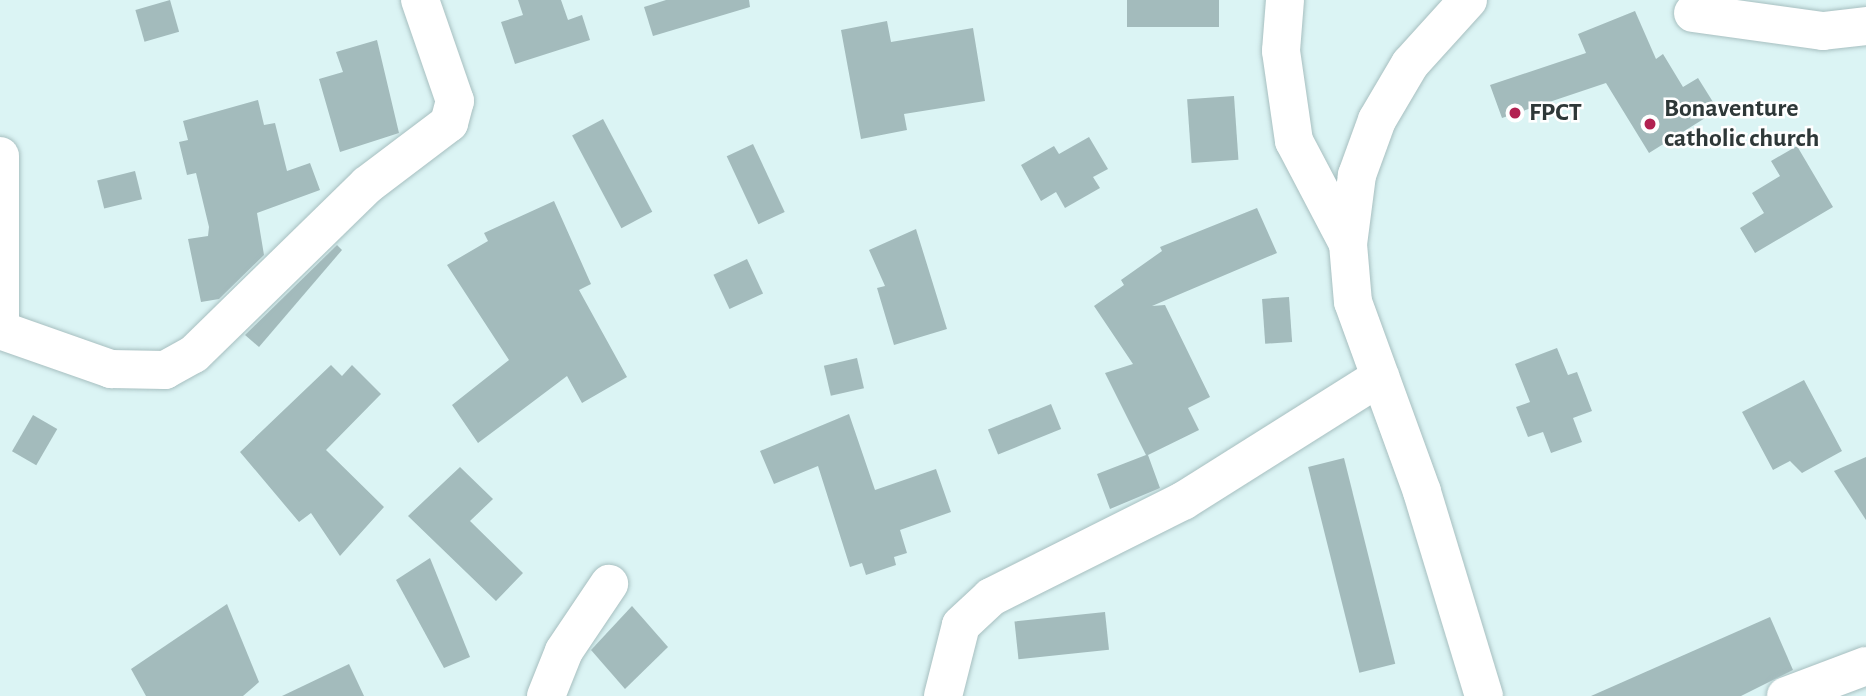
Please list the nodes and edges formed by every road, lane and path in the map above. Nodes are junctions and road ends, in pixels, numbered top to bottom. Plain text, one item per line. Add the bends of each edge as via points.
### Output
1 (420, 0) edge
2 (1285, 0) edge
3 (1468, 0) edge
4 (1693, 13) dead end
5 (1866, 26) edge
6 (0, 156) edge
7 (1348, 244) junction
8 (0, 330) edge
9 (1380, 377) junction
10 (609, 584) dead end
11 (1866, 666) edge
12 (546, 696) edge
13 (943, 696) edge
14 (1483, 696) edge
15 (1786, 696) edge

1 - 8 street via 455,101 449,123 368,185 216,337 164,370 140,373 111,369
2 - 7 street via 1281,51 1294,141
3 - 7 street via 1410,64 1377,120 1356,175
4 - 5 street via 1823,32
6 - 8 street
7 - 9 street via 1353,302
9 - 13 street via 1183,501 991,597 961,625
9 - 14 street
10 - 12 street via 564,651
11 - 15 street

